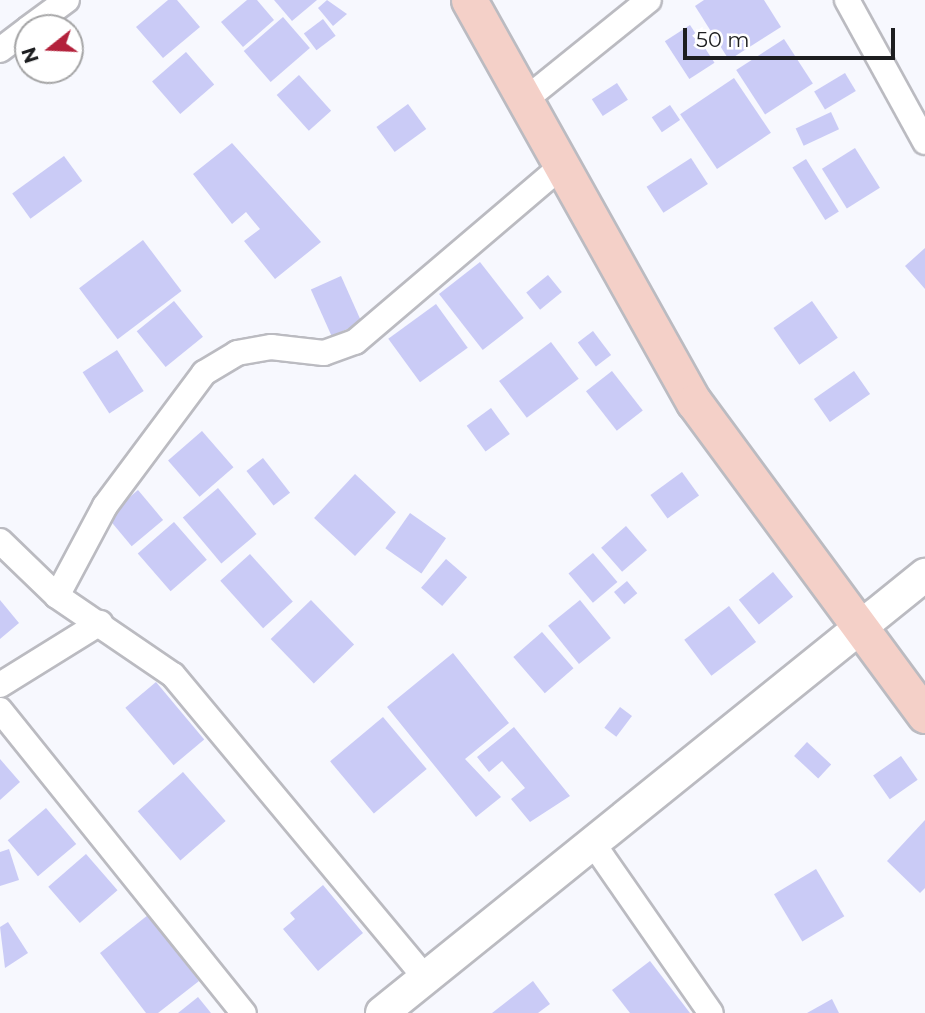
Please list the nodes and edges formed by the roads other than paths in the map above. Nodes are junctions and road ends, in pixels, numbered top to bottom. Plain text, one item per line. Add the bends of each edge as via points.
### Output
1 (67, 0) edge
2 (469, 0) edge
3 (649, 0) edge
4 (847, 0) edge
5 (48, 14) edge
6 (14, 39) edge
7 (0, 50) edge
8 (525, 100) junction
9 (925, 142) edge
10 (562, 166) junction
11 (0, 541) edge
12 (925, 575) edge
13 (57, 596) junction
14 (100, 623) junction
15 (863, 631) junction
16 (0, 685) edge
17 (0, 710) edge
18 (925, 715) edge
19 (592, 842) junction
20 (425, 977) junction
21 (244, 1013) edge
22 (382, 1013) edge
23 (711, 1013) edge

1 - 5 street
2 - 8 main road
3 - 8 street
4 - 9 street
6 - 7 street
8 - 10 main road
10 - 13 street via 355,342 324,353 271,347 237,353 204,373 105,506
10 - 15 main road via 694,402
11 - 13 street
12 - 15 street
13 - 14 street
14 - 16 street
14 - 20 street via 173,675
15 - 18 main road
15 - 19 street
17 - 21 street
19 - 20 street
19 - 23 street
20 - 22 street

